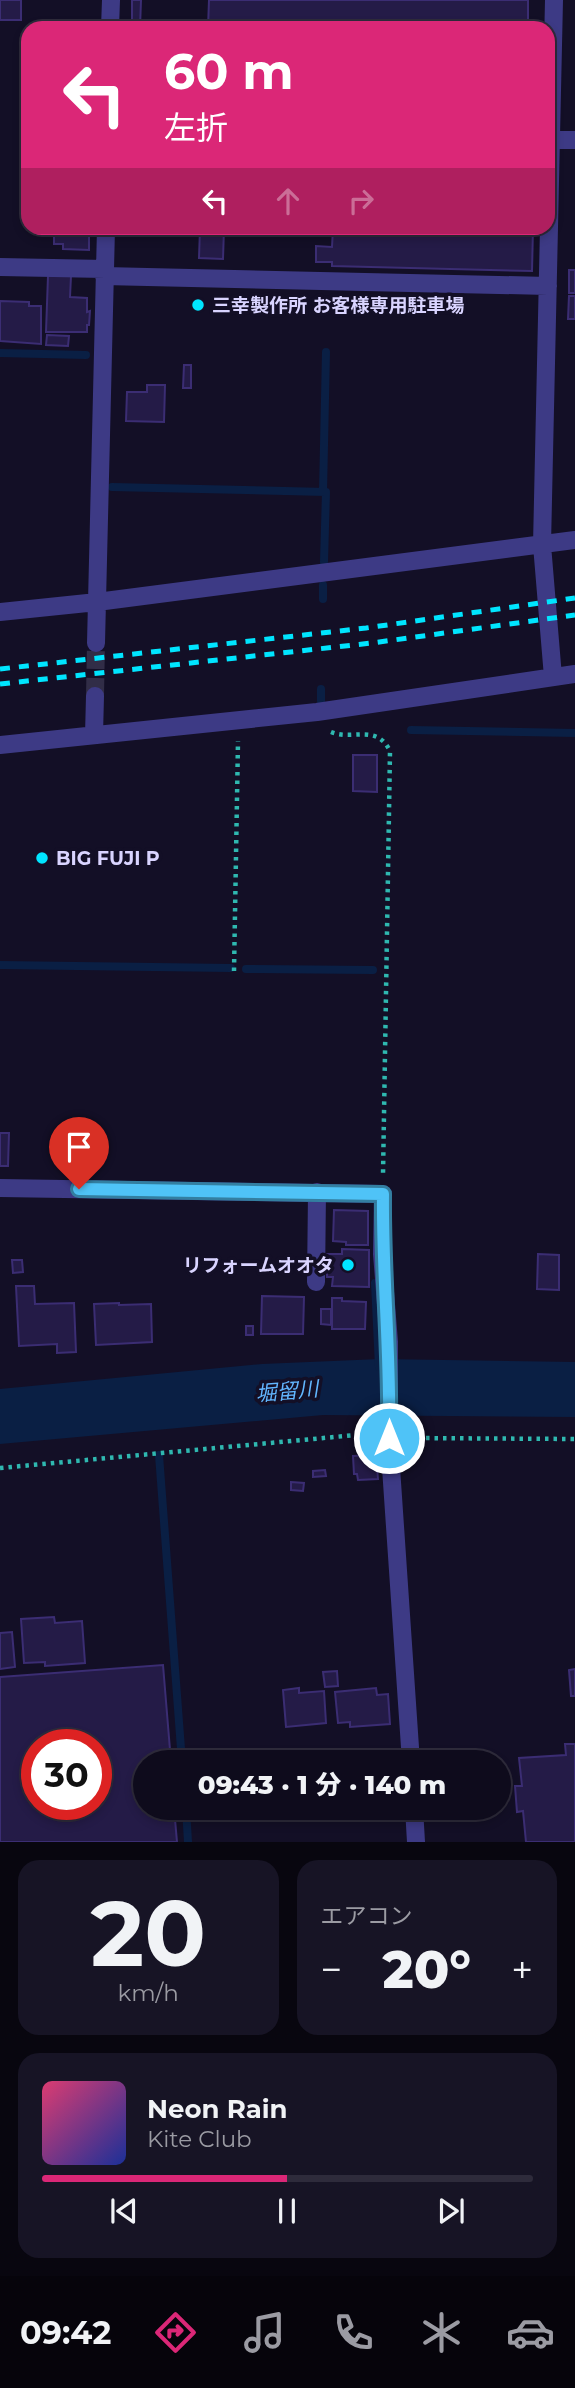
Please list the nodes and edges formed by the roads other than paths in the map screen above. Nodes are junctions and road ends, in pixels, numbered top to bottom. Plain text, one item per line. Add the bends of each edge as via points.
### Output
1 (111, 0) edge
2 (554, 0) edge
3 (110, 21) edge
4 (554, 21) edge
5 (555, 139) edge
6 (575, 140) edge
7 (106, 235) edge
8 (549, 235) edge
9 (0, 267) edge
10 (104, 273) junction
11 (548, 286) junction
12 (575, 540) edge
13 (542, 545) junction
14 (97, 603) junction
15 (0, 612) edge
16 (96, 643) tunnel mouth
17 (575, 674) edge
18 (554, 677) junction
19 (95, 696) tunnel mouth
20 (94, 735) junction
21 (0, 745) edge
22 (0, 1188) edge
23 (317, 1192) junction
24 (316, 1282) dead end
25 (410, 1750) edge
26 (415, 1820) edge
27 (416, 1842) edge

1 - 3 street
2 - 4 street
5 - 6 street
7 - 10 street
8 - 11 street
9 - 10 street
10 - 11 street
10 - 14 street
11 - 13 street
12 - 13 street
13 - 14 street
13 - 18 street
14 - 15 street
14 - 16 street
17 - 18 street
18 - 20 street via 317,712
19 - 20 street
20 - 21 street
22 - 23 street
23 - 24 street
23 - 25 street via 383,1194 389,1435
26 - 27 street

